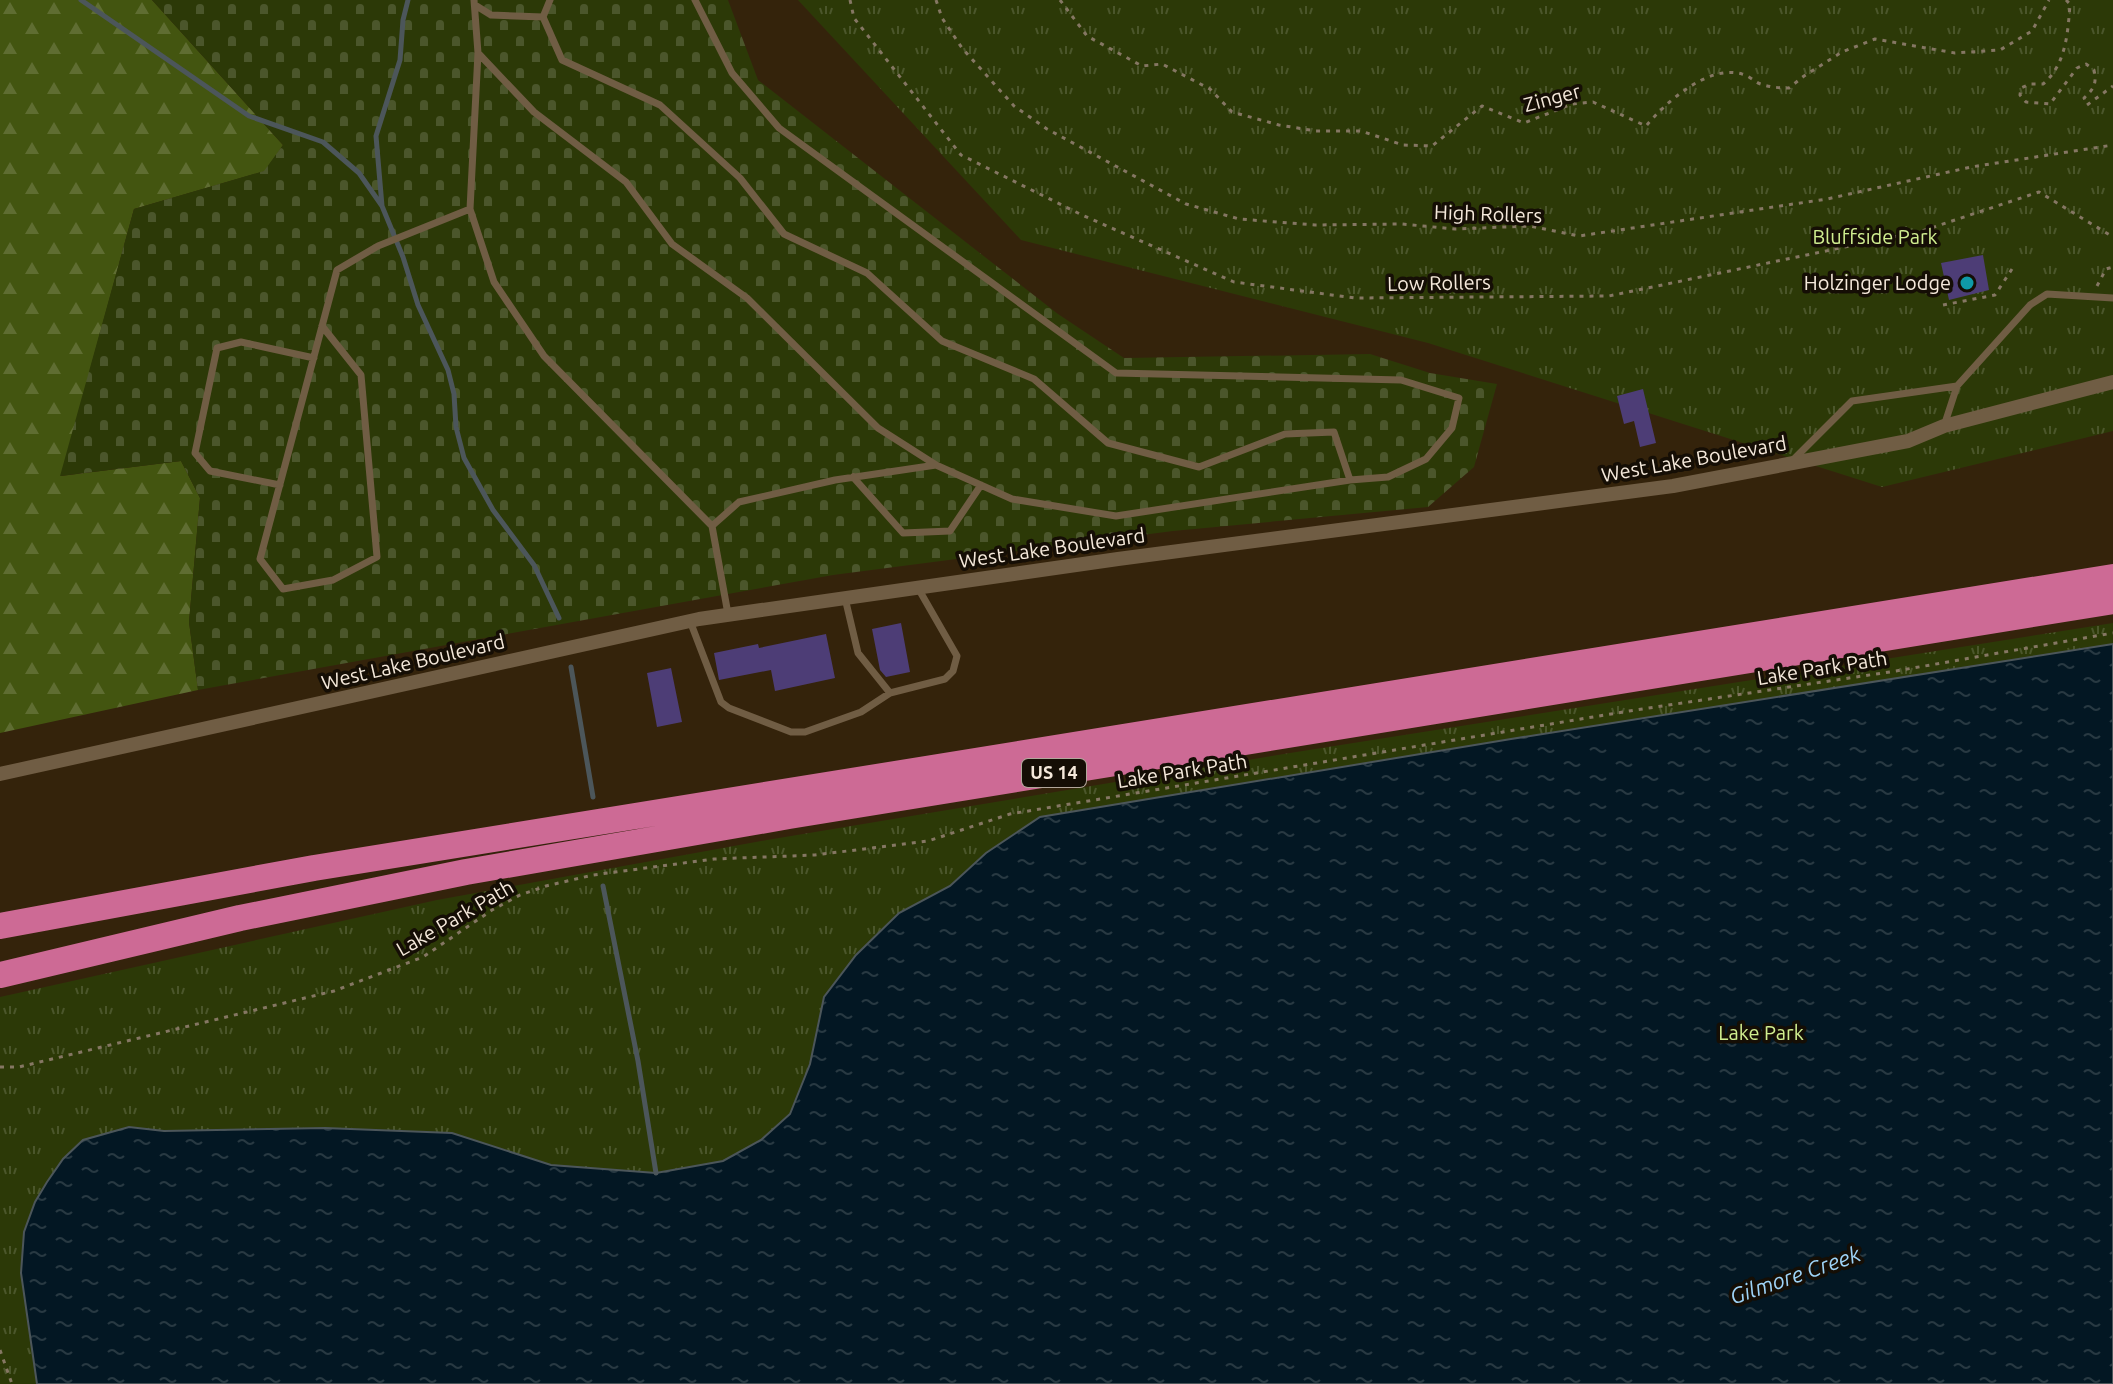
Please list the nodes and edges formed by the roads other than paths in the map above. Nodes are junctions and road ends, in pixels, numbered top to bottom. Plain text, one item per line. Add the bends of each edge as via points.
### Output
1 (550, 0) edge
2 (695, 0) edge
3 (474, 2) edge
4 (543, 17) junction
5 (478, 53) junction
6 (470, 209) junction
7 (2113, 298) edge
8 (322, 326) junction
9 (314, 358) junction
10 (2113, 382) edge
11 (1957, 386) junction
12 (1944, 426) junction
13 (1790, 464) junction
14 (936, 465) junction
15 (853, 477) junction
16 (1350, 480) junction
17 (280, 485) junction
18 (981, 485) junction
19 (712, 526) junction
20 (2113, 577) edge
21 (917, 587) junction
22 (845, 598) junction
23 (2113, 601) edge
24 (728, 614) junction
25 (690, 621) junction
26 (890, 693) junction
27 (0, 774) edge
28 (0, 926) edge
29 (0, 975) edge

1 - 4 lane
2 - 16 lane via 732,73 779,128 1116,373 1401,380 1459,398 1452,428 1426,459 1388,477
3 - 4 lane via 491,15
3 - 5 lane
4 - 16 lane via 562,60 660,105 740,178 784,234 867,273 942,341 1034,379 1108,443 1199,467 1285,434 1334,432
5 - 6 lane
5 - 14 lane via 534,112 626,182 672,244 747,298 878,428
6 - 8 lane via 378,246 337,270
6 - 19 lane via 494,282 544,356
7 - 11 lane via 2047,294 2030,305
8 - 9 lane
8 - 17 lane via 361,375 377,557 333,580 283,589 260,559
9 - 17 lane
9 - 17 lane via 241,342 217,348 195,453 210,471
10 - 12 street, West Lake Boulevard
11 - 12 lane
11 - 13 lane via 1852,401
12 - 13 street, West Lake Boulevard via 1908,441
13 - 21 street, West Lake Boulevard via 1673,486
14 - 15 lane
14 - 18 lane
15 - 18 lane via 903,533 950,531
15 - 19 lane via 739,502
16 - 18 lane via 1116,516 1012,499
19 - 24 lane
20 - 28 highway, US 14 via 284,873
21 - 22 street, West Lake Boulevard
21 - 26 lane via 957,656 945,679
22 - 24 street, West Lake Boulevard
22 - 26 lane via 858,653
23 - 29 highway, US 14 via 481,869 240,918
24 - 25 street, West Lake Boulevard
25 - 26 lane via 721,702 791,732 861,712
25 - 27 street, West Lake Boulevard

